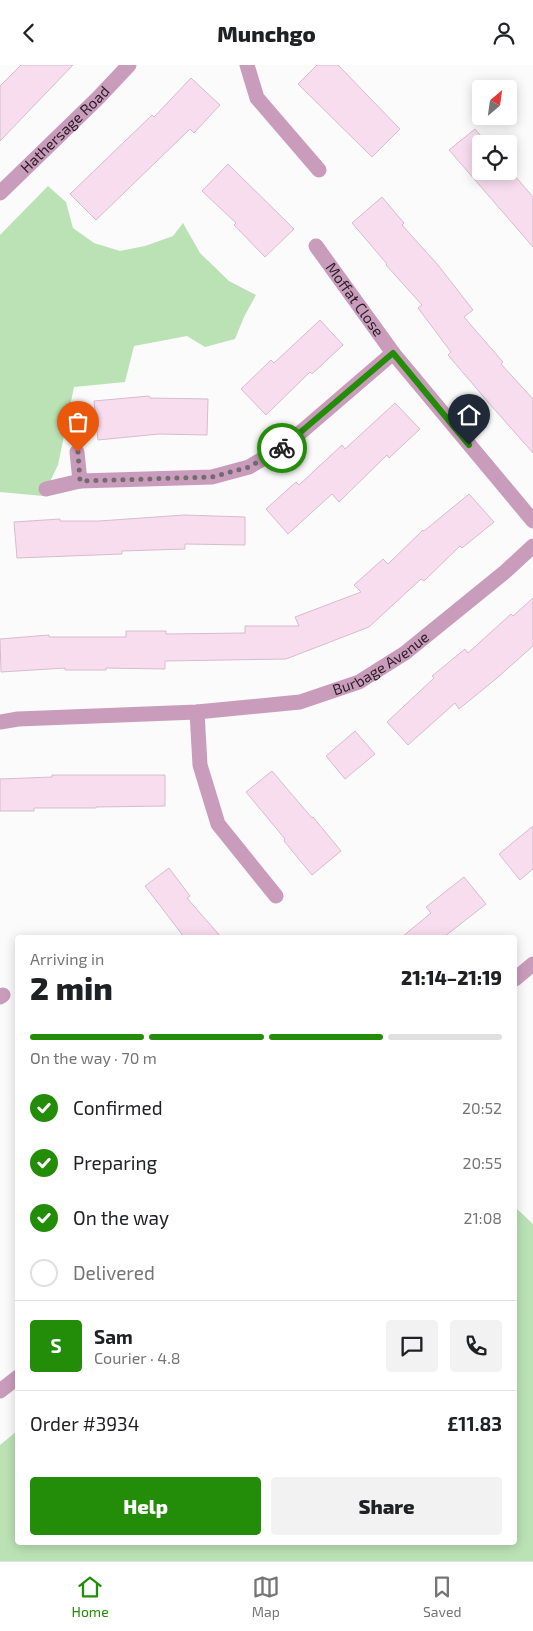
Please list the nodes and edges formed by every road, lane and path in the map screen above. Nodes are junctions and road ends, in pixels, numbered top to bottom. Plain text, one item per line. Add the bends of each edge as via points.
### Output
1 (129, 65) edge
2 (247, 65) edge
3 (319, 170) dead end
4 (0, 193) edge
5 (316, 246) dead end
6 (393, 353) junction
7 (78, 452) dead end
8 (80, 481) junction
9 (46, 489) dead end
10 (533, 521) edge
11 (533, 546) edge
12 (197, 712) junction
13 (0, 723) edge
14 (276, 896) dead end
15 (533, 964) edge
16 (517, 977) edge
17 (15, 1379) edge
18 (0, 1391) edge

1 - 4 street, Hathersage Road
2 - 3 street via 257,98
5 - 6 street, Moffat Close
6 - 8 street via 286,445 249,467 212,477
6 - 10 street, Moffat Close
7 - 8 street
8 - 9 street
11 - 12 street, Burbage Avenue via 405,653 359,682 300,701
12 - 13 street, Burbage Avenue via 18,719
12 - 14 street via 200,765 218,824
15 - 16 street
17 - 18 street

